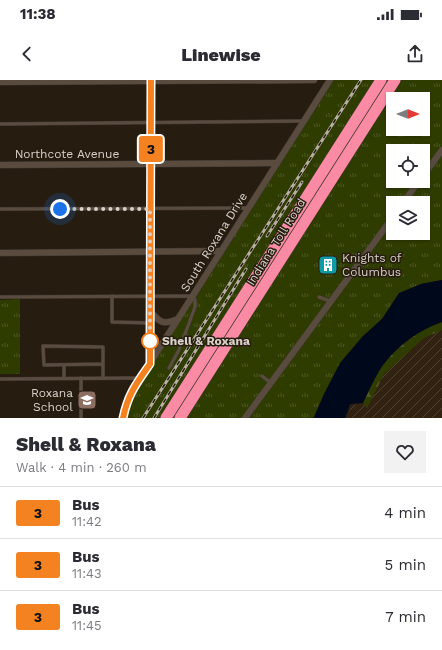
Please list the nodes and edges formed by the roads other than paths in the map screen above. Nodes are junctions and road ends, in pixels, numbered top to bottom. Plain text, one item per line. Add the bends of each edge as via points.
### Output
1 (314, 80) edge
2 (330, 80) edge
3 (381, 80) edge
4 (395, 80) edge
5 (151, 81) edge
6 (0, 82) edge
7 (303, 121) junction
8 (151, 123) junction
9 (0, 124) edge
10 (442, 150) edge
11 (277, 163) junction
12 (150, 164) junction
13 (0, 165) edge
14 (430, 166) edge
15 (249, 208) junction
16 (0, 209) edge
17 (150, 209) junction
18 (386, 226) edge
19 (221, 251) junction
20 (150, 252) junction
21 (0, 253) edge
22 (356, 255) dead end
23 (362, 259) junction
24 (112, 296) junction
25 (150, 296) junction
26 (193, 296) junction
27 (0, 297) edge
28 (319, 297) dead end
29 (331, 302) junction
30 (150, 312) junction
31 (178, 320) junction
32 (150, 323) junction
33 (103, 364) junction
34 (150, 364) junction
35 (64, 365) junction
36 (169, 368) dead end
37 (262, 376) dead end
38 (64, 378) junction
39 (81, 378) junction
40 (103, 378) junction
41 (140, 378) junction
42 (0, 380) edge
43 (271, 383) junction
44 (169, 414) edge
45 (182, 414) edge
46 (81, 418) edge
47 (122, 418) edge
48 (245, 418) edge

1 - 5 street
2 - 7 street, South Roxana Drive
3 - 44 highway, Indiana Toll Road
4 - 45 highway, Indiana Toll Road
5 - 6 street
5 - 8 street
7 - 8 lane
7 - 11 street, South Roxana Drive
8 - 9 lane
8 - 12 street
10 - 14 street
11 - 12 street, Northcote Avenue
11 - 15 street, South Roxana Drive
12 - 13 street, Northcote Avenue
12 - 17 street
15 - 17 lane
15 - 19 street, South Roxana Drive
16 - 17 lane
17 - 20 street
18 - 23 street
19 - 20 street
19 - 26 street, South Roxana Drive
20 - 21 street
20 - 25 street
22 - 23 lane
23 - 29 street
24 - 25 lane
24 - 27 lane
24 - 32 lane via 112,322
25 - 26 lane
25 - 30 street
26 - 31 street, South Roxana Drive
26 - 36 lane via 195,307 179,350
28 - 29 lane
29 - 43 street
30 - 31 street via 162,322
30 - 32 street
31 - 34 street, South Roxana Drive
32 - 34 street
33 - 35 lane
33 - 35 lane via 103,347 43,346 44,365
33 - 40 lane
34 - 41 street, South Roxana Drive
35 - 38 lane
37 - 43 lane
38 - 39 lane
38 - 42 lane
39 - 40 lane
39 - 46 lane
40 - 41 lane
41 - 47 street, South Roxana Drive via 126,401
43 - 48 street

